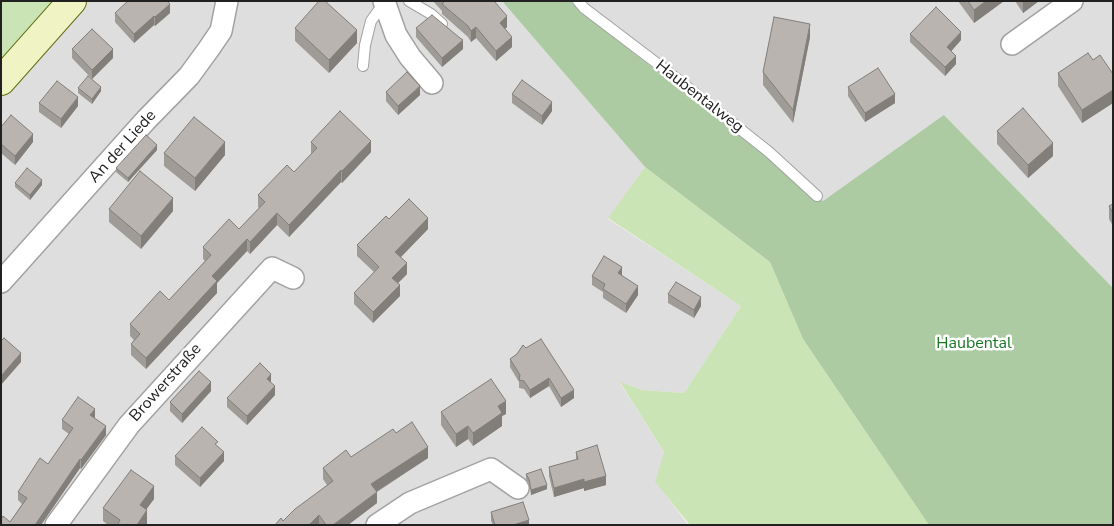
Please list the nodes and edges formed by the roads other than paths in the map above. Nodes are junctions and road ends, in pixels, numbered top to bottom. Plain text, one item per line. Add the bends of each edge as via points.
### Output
1 (72, 1) edge
2 (226, 1) edge
3 (409, 1) edge
4 (578, 1) edge
5 (1072, 1) edge
6 (384, 2) edge
7 (451, 31) edge
8 (1012, 44) dead end
9 (363, 66) dead end
10 (1, 81) edge
11 (432, 83) dead end
12 (817, 196) dead end
13 (293, 278) dead end
14 (1, 282) edge
15 (518, 488) dead end
16 (56, 525) edge
17 (377, 525) edge

1 - 10 main road
2 - 14 street, An der Liede via 221,31 189,76
3 - 7 lane
4 - 12 lane, Haubentalweg via 770,152
5 - 8 street
6 - 9 lane via 371,21
6 - 11 street via 396,35
13 - 16 street, Browerstraße via 272,268 129,425
15 - 17 street via 491,469 410,503

